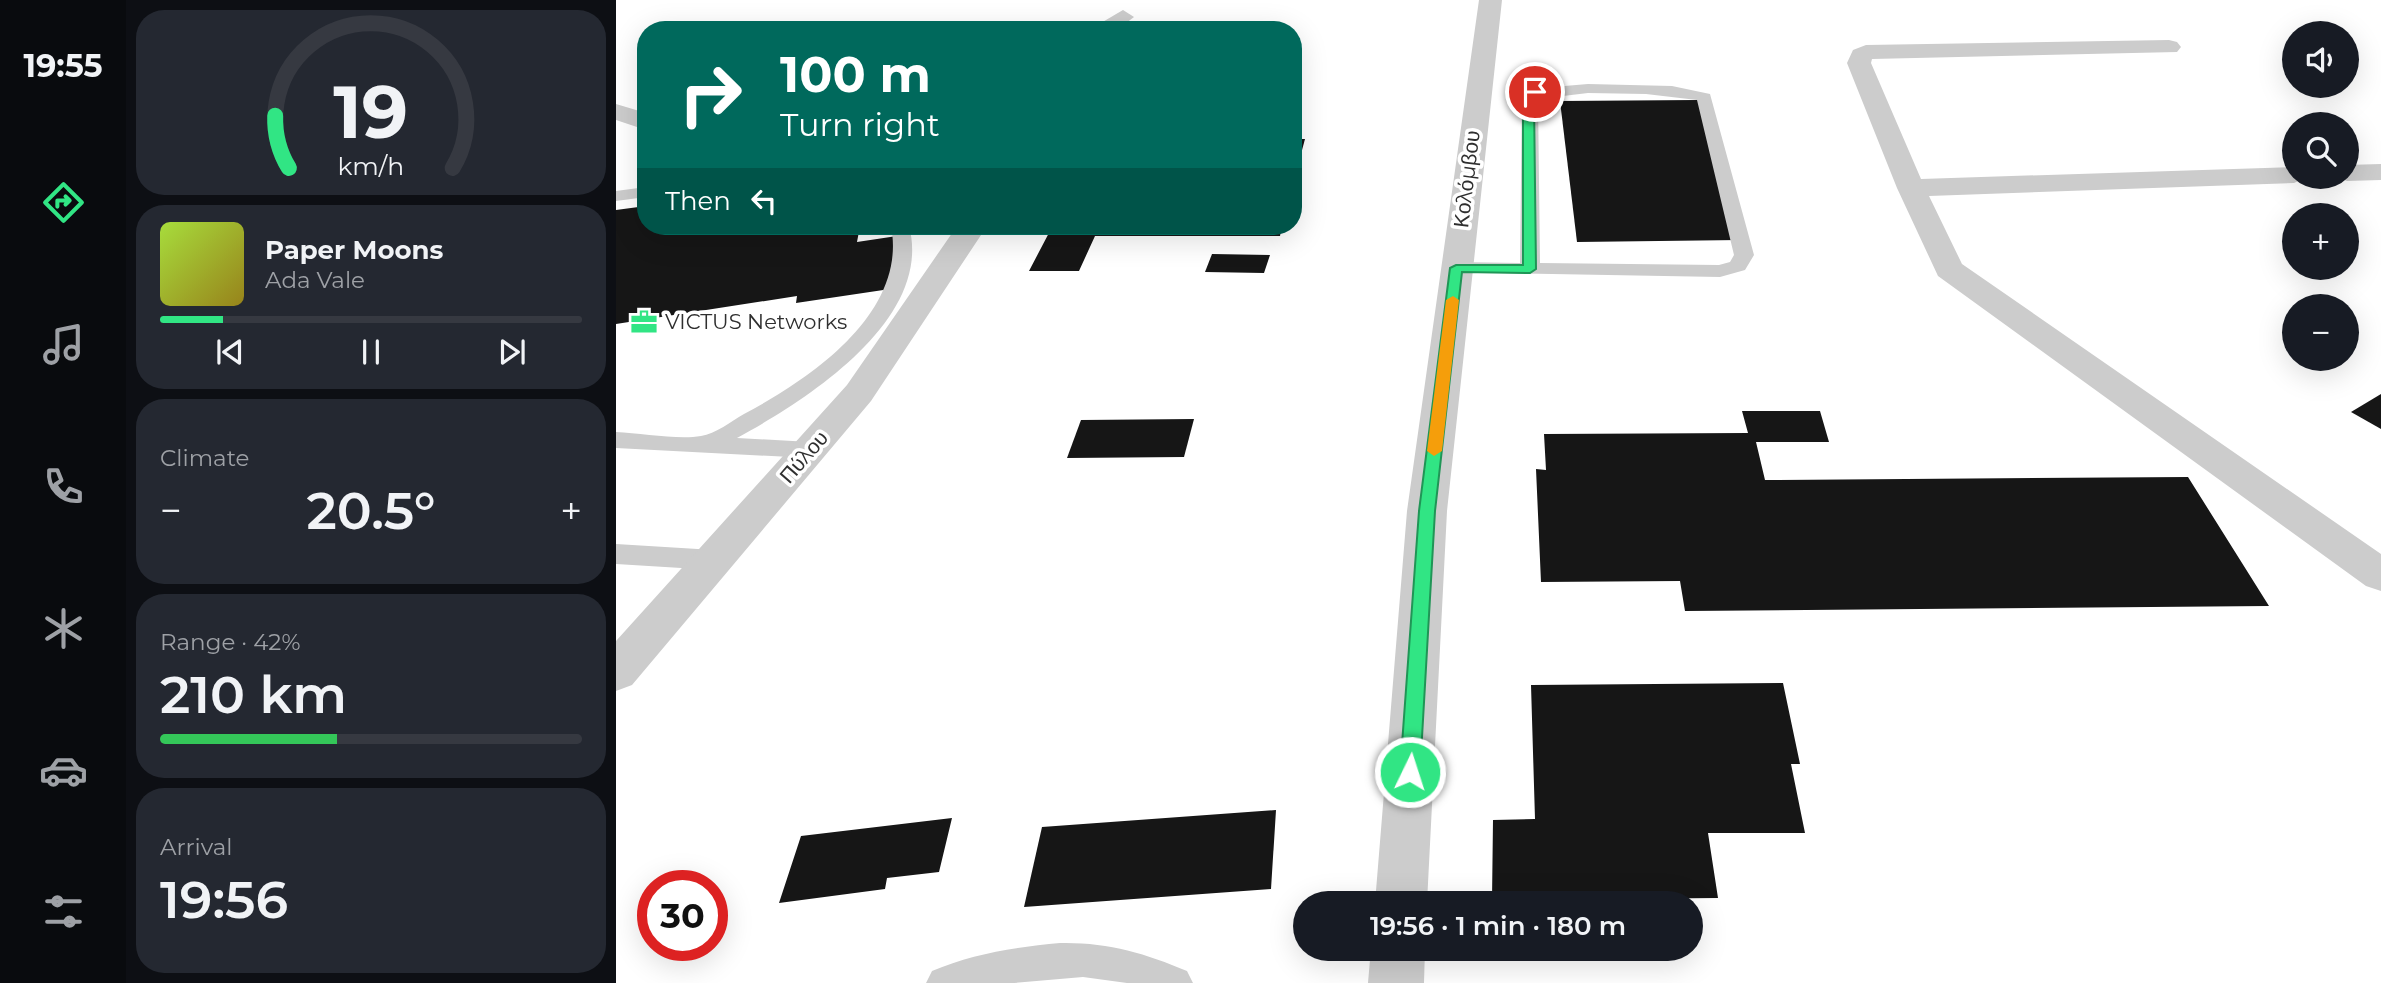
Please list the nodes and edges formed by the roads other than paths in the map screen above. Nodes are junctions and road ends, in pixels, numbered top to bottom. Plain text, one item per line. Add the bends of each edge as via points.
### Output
1 (1492, 0) edge
2 (1123, 17) dead end
3 (1116, 21) edge
4 (2169, 47) dead end
5 (616, 112) edge
6 (637, 119) edge
7 (2381, 172) edge
8 (2359, 173) edge
9 (2282, 175) edge
10 (1911, 188) junction
11 (637, 193) edge
12 (616, 196) edge
13 (904, 235) edge
14 (966, 235) edge
15 (1456, 268) junction
16 (1530, 269) junction
17 (616, 440) edge
18 (707, 444) junction
19 (810, 450) junction
20 (616, 554) edge
21 (714, 560) junction
22 (2381, 575) edge
23 (616, 672) edge
24 (1402, 891) edge
25 (1397, 961) edge
26 (944, 983) edge
27 (1175, 983) edge
28 (1396, 983) edge

1 - 15 street, Κολόμβου
2 - 3 street
4 - 10 street via 1866,52 1859,63
5 - 6 street
7 - 8 street
9 - 10 street
10 - 22 street via 1949,269
11 - 12 lane
13 - 18 lane via 905,258 897,285 828,371
14 - 19 street, Πύλου via 859,393
15 - 16 lane
15 - 24 street, Κολόμβου via 1427,511
16 - 16 lane via 1720,271 1744,261 1704,97 1690,91 1551,89 1530,96
17 - 18 lane
18 - 19 lane
19 - 21 street, Πύλου
20 - 21 lane
21 - 23 street, Πύλου
25 - 28 street
26 - 27 lane via 993,969 1074,960 1128,966

